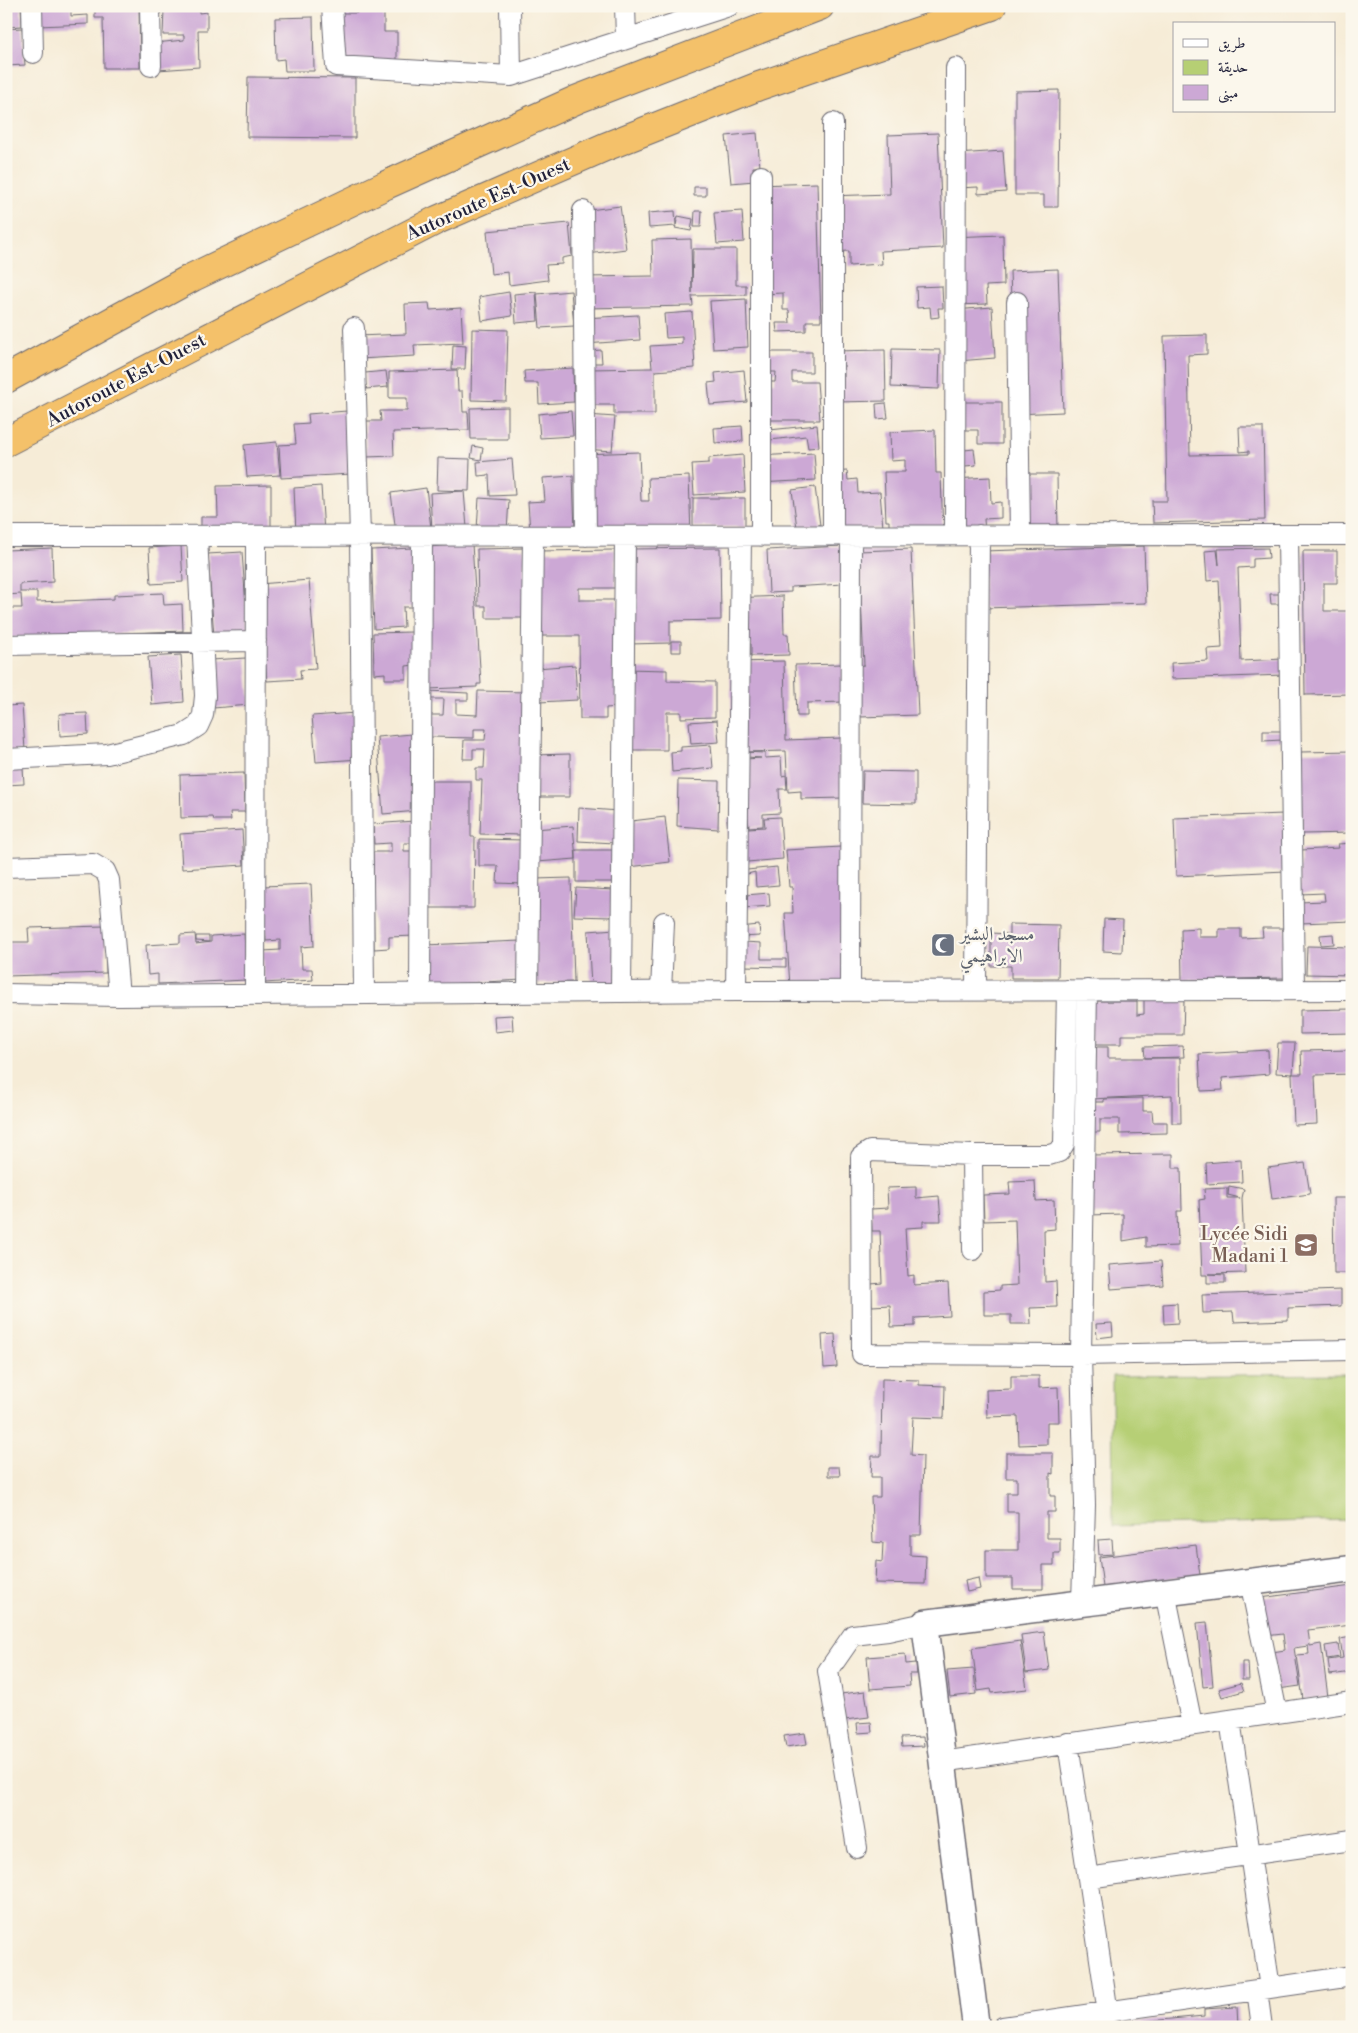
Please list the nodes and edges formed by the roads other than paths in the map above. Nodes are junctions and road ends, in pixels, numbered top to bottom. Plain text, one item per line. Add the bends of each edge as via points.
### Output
1 (32, 6) edge
2 (150, 6) edge
3 (332, 6) edge
4 (510, 6) edge
5 (625, 6) edge
6 (729, 6) edge
7 (820, 6) edge
8 (992, 6) edge
9 (626, 38) junction
10 (33, 53) dead end
11 (151, 66) dead end
12 (956, 68) dead end
13 (510, 76) junction
14 (833, 123) dead end
15 (761, 176) dead end
16 (583, 211) dead end
17 (1017, 302) dead end
18 (354, 328) dead end
19 (6, 379) edge
20 (6, 442) edge
21 (955, 535) junction
22 (979, 535) junction
23 (1352, 535) edge
24 (6, 536) edge
25 (198, 536) junction
26 (265, 536) junction
27 (360, 536) junction
28 (422, 536) junction
29 (533, 536) junction
30 (586, 536) junction
31 (625, 536) junction
32 (741, 536) junction
33 (761, 536) junction
34 (842, 536) junction
35 (1020, 536) junction
36 (1288, 536) junction
37 (256, 641) junction
38 (202, 642) junction
39 (6, 645) edge
40 (6, 759) edge
41 (6, 867) edge
42 (664, 922) dead end
43 (850, 990) junction
44 (976, 990) junction
45 (1067, 990) junction
46 (1087, 990) junction
47 (1294, 990) junction
48 (1352, 990) edge
49 (736, 991) junction
50 (528, 992) junction
51 (621, 992) junction
52 (661, 992) junction
53 (6, 994) edge
54 (364, 994) junction
55 (420, 994) junction
56 (255, 995) junction
57 (119, 996) junction
58 (972, 1155) junction
59 (973, 1250) dead end
60 (1352, 1350) edge
61 (1081, 1355) junction
62 (1352, 1569) edge
63 (1250, 1581) junction
64 (1165, 1592) junction
65 (1082, 1602) junction
66 (925, 1623) junction
67 (1351, 1706) edge
68 (1277, 1713) junction
69 (1230, 1720) junction
70 (1192, 1725) junction
71 (1068, 1743) junction
72 (942, 1762) junction
73 (1352, 1840) edge
74 (857, 1848) dead end
75 (1250, 1855) junction
76 (1088, 1878) junction
77 (1352, 1976) edge
78 (1263, 1989) junction
79 (1109, 2019) edge
80 (976, 2027) edge
81 (1004, 2027) edge
82 (1262, 2027) edge

1 - 10 street
2 - 11 street
3 - 13 street via 336,66
4 - 13 street
5 - 9 street
6 - 9 street
7 - 19 highway via 578,99 386,184 192,277
8 - 20 highway, Autoroute Est-Ouest via 759,86 605,147 437,220
9 - 13 street
12 - 21 street
14 - 34 street
15 - 33 street
16 - 30 street
17 - 35 street
18 - 27 street
21 - 22 street
21 - 34 street
22 - 35 street
22 - 44 street
23 - 36 street
24 - 25 street
25 - 26 street
25 - 38 street
26 - 27 street
26 - 37 street via 256,565
27 - 28 street
27 - 54 street
28 - 29 street
28 - 55 street
29 - 30 street
29 - 50 street
30 - 31 street
31 - 32 street
31 - 51 street
32 - 33 street
32 - 49 street
33 - 34 street
34 - 43 street
35 - 36 street
36 - 47 street
37 - 38 street
37 - 56 street
38 - 39 street
38 - 40 street via 203,716 198,726 184,735 107,754
41 - 57 street via 93,864 105,871 109,880
42 - 52 street
43 - 44 street
43 - 49 street
44 - 45 street
45 - 46 street
45 - 58 street via 1064,1144 1058,1152 1049,1155
46 - 47 street
46 - 61 street
47 - 48 street
49 - 52 street
50 - 51 street
50 - 55 street
51 - 52 street
53 - 57 street
54 - 55 street
54 - 56 street
56 - 57 street
58 - 59 street
58 - 61 street via 870,1151 861,1157 862,1354
60 - 61 street
61 - 65 street via 1085,1505
62 - 63 street
63 - 64 street
63 - 68 street
64 - 65 street
64 - 70 street
65 - 66 street
66 - 72 street
66 - 74 street via 853,1634 828,1671
67 - 68 street
68 - 69 street
69 - 70 street
69 - 75 street
70 - 71 street
71 - 72 street
71 - 76 street
72 - 80 street
73 - 75 street
75 - 76 street
75 - 78 street
76 - 79 street
77 - 78 street
78 - 79 street
78 - 82 street
79 - 81 street

